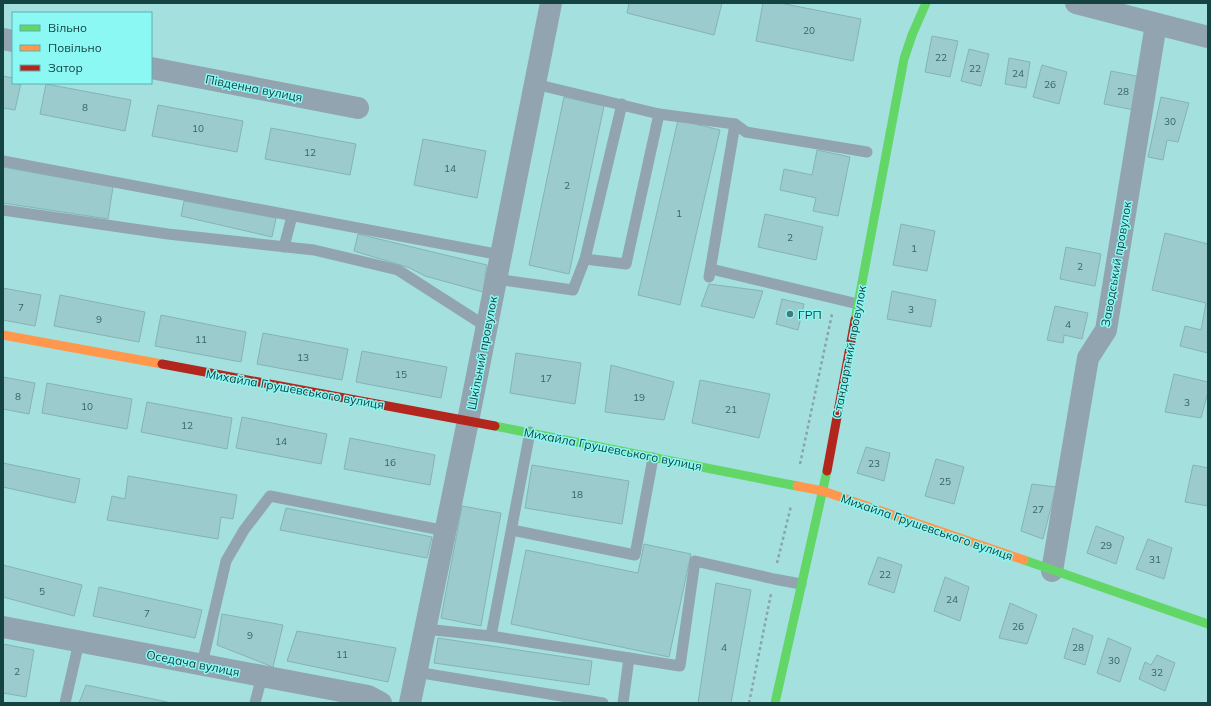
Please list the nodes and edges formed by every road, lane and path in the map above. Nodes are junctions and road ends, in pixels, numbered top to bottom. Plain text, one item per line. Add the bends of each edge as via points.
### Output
1 (551, 3) edge
2 (926, 3) edge
3 (1076, 3) edge
4 (1156, 24) junction
5 (1208, 37) edge
6 (152, 68) edge
7 (534, 84) junction
8 (622, 104) junction
9 (358, 108) dead end
10 (659, 114) junction
11 (735, 124) junction
12 (866, 152) dead end
13 (3, 161) edge
14 (3, 210) edge
15 (292, 216) junction
16 (284, 247) junction
17 (501, 255) junction
18 (585, 259) junction
19 (496, 279) junction
20 (835, 299) junction
21 (858, 304) junction
22 (487, 327) junction
23 (3, 335) edge
24 (468, 421) junction
25 (530, 432) junction
26 (653, 458) junction
27 (796, 486) junction
28 (823, 491) junction
29 (512, 530) junction
30 (446, 531) junction
31 (1052, 570) junction
32 (774, 579) junction
33 (801, 584) junction
34 (1208, 624) edge
35 (3, 628) edge
36 (425, 629) junction
37 (491, 636) junction
38 (79, 642) junction
39 (630, 658) junction
40 (202, 664) junction
41 (416, 672) junction
42 (262, 676) junction
43 (65, 703) edge
44 (256, 703) edge
45 (381, 703) edge
46 (410, 703) edge
47 (603, 703) edge
48 (623, 703) edge
49 (749, 703) edge
50 (775, 703) edge

1 - 7 street, Шкільний провулок
2 - 21 street, Стандартний провулок via 904,59
3 - 4 street
4 - 5 street
4 - 31 street, Заводський провулок via 1106,330 1088,358
6 - 9 street, Південна вулиця
7 - 8 lane
7 - 17 street, Шкільний провулок
8 - 10 lane
8 - 18 lane
10 - 11 lane
10 - 18 lane via 626,264
11 - 12 lane via 746,132
11 - 20 lane via 710,273
13 - 15 lane
14 - 16 lane via 168,234
15 - 16 lane
15 - 17 lane
16 - 22 lane via 314,250 398,270
17 - 19 street, Шкільний провулок
18 - 19 lane via 573,290
19 - 22 street, Шкільний провулок
20 - 21 lane
20 - 27 path
21 - 28 street, Стандартний провулок
22 - 24 street, Шкільний провулок
23 - 24 street, Михайла Грушевського вулиця
24 - 25 street, Михайла Грушевського вулиця
24 - 30 street, Шкільний провулок
25 - 26 street, Михайла Грушевського вулиця
25 - 29 lane
26 - 27 street, Михайла Грушевського вулиця
26 - 29 lane via 635,554
27 - 28 street, Михайла Грушевського вулиця
27 - 32 path
28 - 31 street, Михайла Грушевського вулиця
28 - 33 street, Стандартний провулок
29 - 37 lane
30 - 36 street, Шкільний провулок
30 - 40 lane via 270,496 244,530 226,561
31 - 34 street, Михайла Грушевського вулиця
32 - 33 lane
32 - 39 lane via 695,561 680,666
32 - 49 path
33 - 50 street, Стандартний провулок
35 - 38 street, Оседача вулиця
36 - 37 lane
36 - 41 street, Шкільний провулок
37 - 39 lane
38 - 40 street, Оседача вулиця
38 - 43 lane
39 - 48 lane
40 - 42 street, Оседача вулиця
41 - 46 street, Шкільний провулок
41 - 47 lane
42 - 44 lane
42 - 45 street, Оседача вулиця via 368,696

